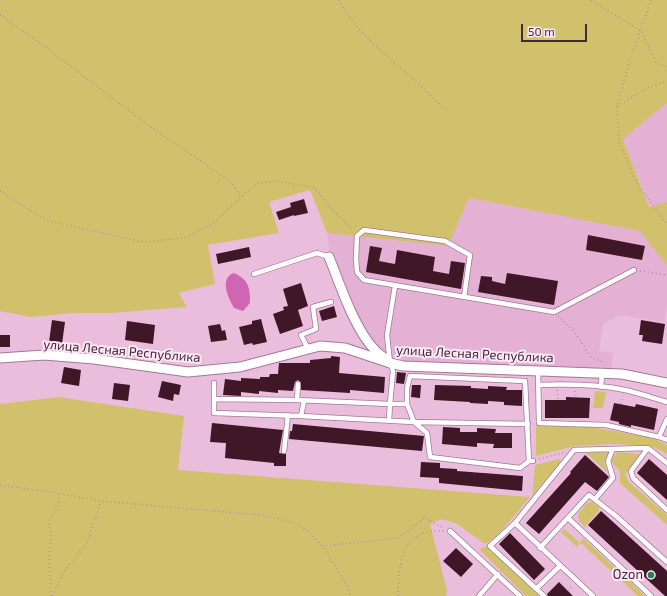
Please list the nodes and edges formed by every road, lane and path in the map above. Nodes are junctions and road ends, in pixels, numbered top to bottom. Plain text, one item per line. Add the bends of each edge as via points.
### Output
1 (339, 0) edge
2 (591, 0) edge
3 (651, 0) edge
4 (0, 15) edge
5 (641, 31) junction
6 (667, 67) edge
7 (667, 81) edge
8 (617, 106) junction
9 (446, 109) dead end
10 (0, 191) edge
11 (241, 197) junction
12 (667, 225) edge
13 (357, 236) junction
14 (329, 257) joint
15 (634, 270) joint
16 (254, 274) dead end
17 (667, 275) edge
18 (395, 286) junction
19 (464, 297) junction
20 (331, 302) dead end
21 (554, 312) junction
22 (308, 349) junction
23 (0, 358) edge
24 (390, 363) junction
25 (538, 371) junction
26 (605, 373) junction
27 (214, 383) dead end
28 (667, 383) edge
29 (298, 384) dead end
30 (556, 384) junction
31 (538, 385) junction
32 (601, 387) junction
33 (214, 399) junction
34 (297, 400) junction
35 (558, 400) dead end
36 (304, 401) junction
37 (667, 402) edge
38 (390, 404) junction
39 (406, 404) junction
40 (288, 414) junction
41 (301, 416) junction
42 (667, 419) edge
43 (389, 420) junction
44 (414, 422) junction
45 (528, 424) junction
46 (659, 437) junction
47 (667, 440) edge
48 (648, 448) junction
49 (613, 449) junction
50 (574, 450) junction
51 (284, 451) dead end
52 (531, 461) junction
53 (667, 463) edge
54 (0, 485) edge
55 (58, 493) junction
56 (595, 499) junction
57 (102, 501) junction
58 (667, 510) edge
59 (568, 518) junction
60 (515, 523) junction
61 (450, 531) junction
62 (322, 546) junction
63 (540, 548) junction
64 (667, 562) edge
65 (560, 566) junction
66 (498, 574) junction
67 (537, 588) junction
68 (52, 596) edge
69 (351, 596) edge
70 (398, 596) edge
71 (479, 596) edge
72 (520, 596) edge
73 (544, 596) edge
74 (593, 596) edge
75 (652, 596) edge

1 - 9 path via 343,10 364,33
2 - 5 path
3 - 5 path
4 - 11 path via 148,126 231,182
5 - 6 path via 656,63
5 - 8 path
7 - 8 path via 649,87
8 - 12 path via 619,141 634,180
10 - 11 path via 45,220 142,242 184,238 213,224
11 - 13 path via 258,183 277,181 315,188
13 - 18 lane via 357,272 364,280
13 - 19 lane via 364,230 446,241 470,255
14 - 16 lane via 317,253
14 - 24 street via 348,306 364,336
15 - 17 path
15 - 21 lane
18 - 19 lane
18 - 24 lane via 387,335
19 - 21 lane
20 - 22 lane via 313,307 316,329 301,335
21 - 26 path via 573,330 591,357 603,362
22 - 23 street, улица Лесная Республика via 240,367 188,372 44,355
22 - 24 street, улица Лесная Республика via 320,346 346,348
24 - 25 street, улица Лесная Республика via 403,366
24 - 38 lane via 393,371
25 - 26 street, улица Лесная Республика
25 - 31 lane
26 - 28 street, улица Лесная Республика
26 - 32 lane
27 - 33 lane
29 - 34 lane
30 - 31 lane
30 - 32 lane
30 - 35 path
31 - 46 lane via 539,423 606,425
32 - 37 lane via 624,390
33 - 34 lane
33 - 40 lane via 214,413
34 - 36 lane
36 - 38 lane
36 - 41 lane
38 - 39 lane
38 - 43 lane
39 - 44 lane
39 - 45 lane via 406,388 410,376 525,381
40 - 41 lane
40 - 51 lane
41 - 43 lane
42 - 46 lane
43 - 44 lane
44 - 45 lane
44 - 52 lane via 427,433 430,457 520,468
45 - 52 lane
46 - 47 lane
48 - 49 lane
48 - 53 lane
48 - 58 lane via 632,470 633,478
49 - 50 lane
49 - 56 lane via 608,461 613,478
50 - 52 path
50 - 60 lane
54 - 55 path
55 - 57 path
55 - 68 path via 59,504 49,521 51,536 48,559
56 - 59 lane via 589,495
56 - 64 lane
57 - 62 path via 261,515 303,528
57 - 68 path via 86,545 65,570
59 - 63 lane
59 - 75 lane
60 - 63 lane
60 - 67 lane via 490,546
61 - 62 path via 424,518 398,538
61 - 66 lane
61 - 70 path via 422,533 410,541 404,550 398,579
62 - 69 path via 336,566
63 - 65 lane
65 - 67 lane
65 - 74 lane
66 - 71 lane
66 - 72 lane
67 - 73 lane

